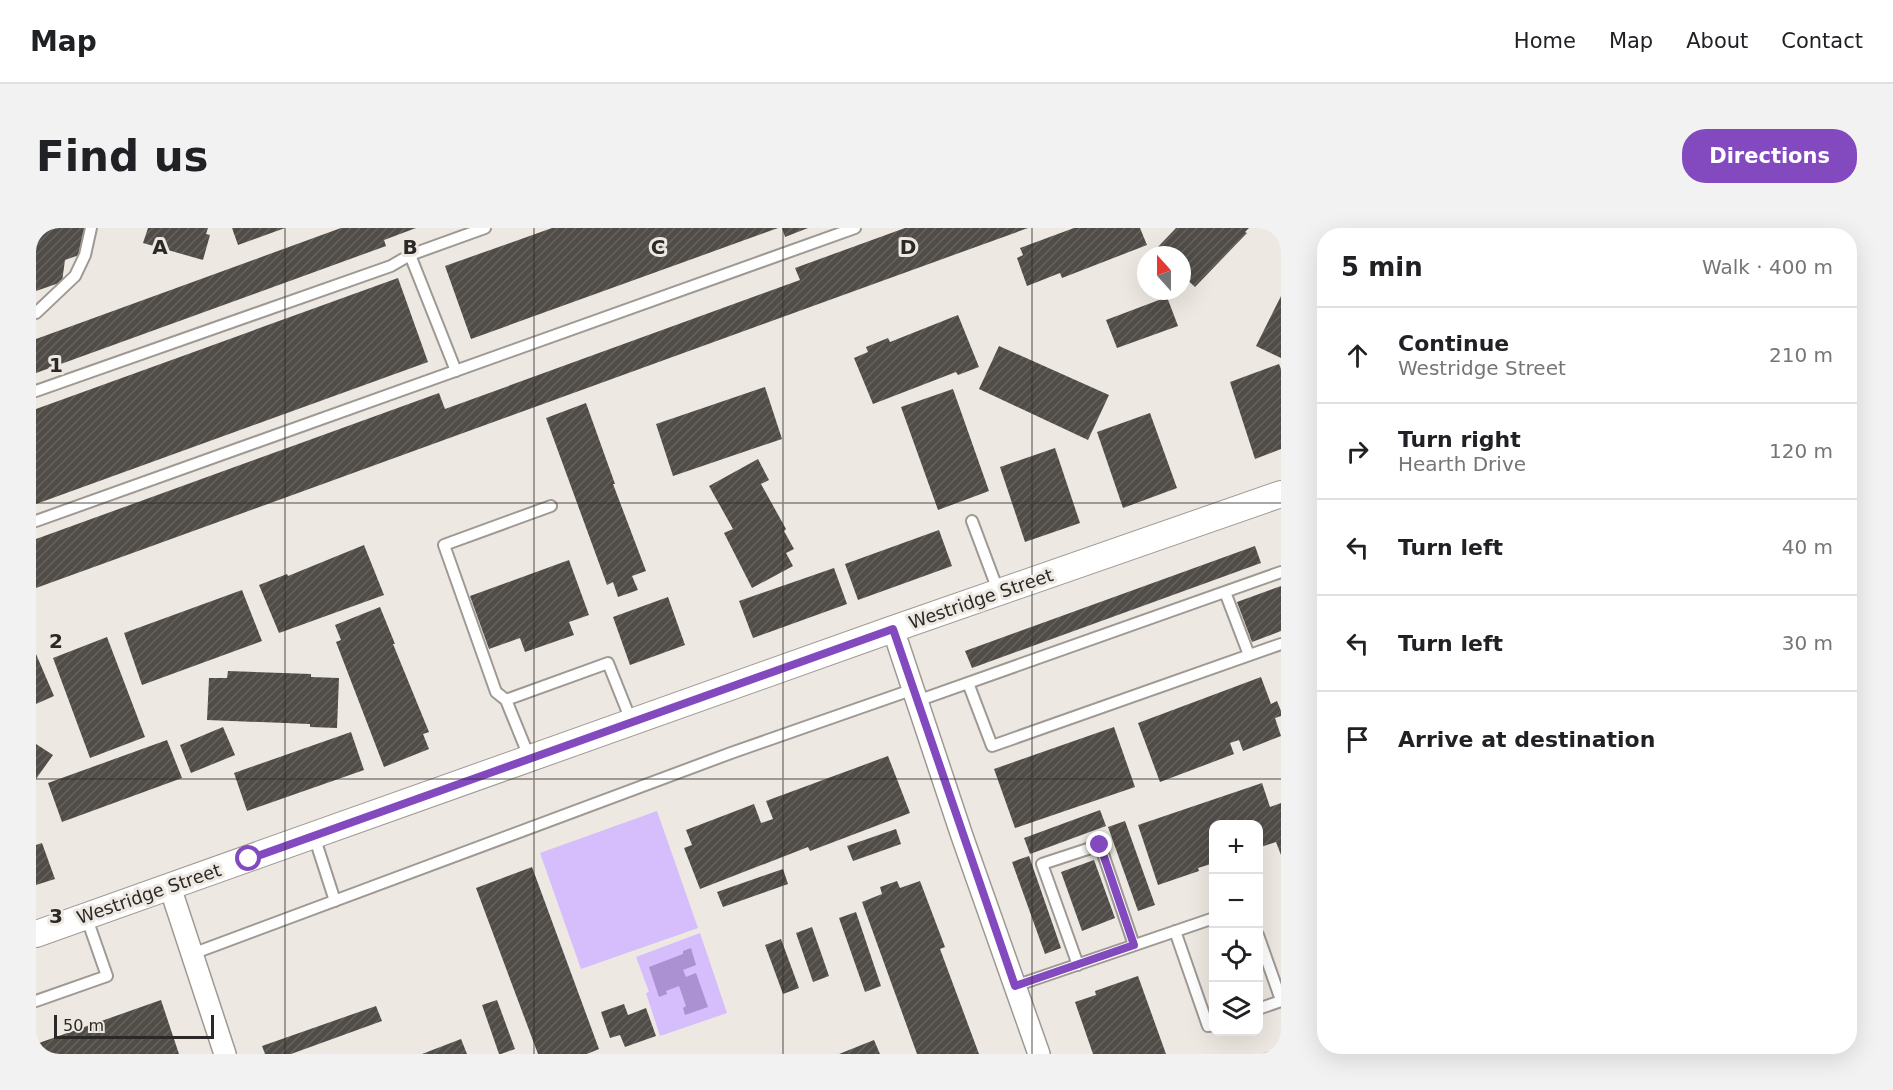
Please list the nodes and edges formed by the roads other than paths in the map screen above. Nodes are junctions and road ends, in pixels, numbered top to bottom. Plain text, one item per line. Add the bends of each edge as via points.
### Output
1 (91, 228) edge
2 (486, 228) edge
3 (855, 228) edge
4 (410, 255) junction
5 (36, 313) edge
6 (456, 371) junction
7 (36, 391) edge
8 (1281, 494) edge
9 (551, 506) dead end
10 (36, 521) edge
11 (972, 521) dead end
12 (1281, 572) edge
13 (1225, 592) junction
14 (999, 593) junction
15 (893, 629) junction
16 (1281, 644) edge
17 (1249, 655) junction
18 (969, 683) junction
19 (915, 695) junction
20 (506, 700) junction
21 (632, 723) junction
22 (530, 759) junction
23 (314, 836) junction
24 (170, 887) junction
25 (335, 901) junction
26 (86, 916) junction
27 (1209, 920) edge
28 (1175, 932) junction
29 (36, 934) edge
30 (1134, 945) junction
31 (1263, 949) edge
32 (192, 954) junction
33 (1078, 964) junction
34 (1015, 986) junction
35 (1281, 1000) edge
36 (36, 1001) edge
37 (1263, 1007) edge
38 (1209, 1026) edge
39 (225, 1054) edge
40 (1039, 1054) edge

1 - 5 lane via 75,276
2 - 4 lane
3 - 6 lane
4 - 6 lane
4 - 7 lane via 391,266
6 - 10 lane
8 - 14 street, Westridge Street
9 - 20 lane via 444,545 496,692
11 - 14 lane
12 - 13 lane
13 - 17 lane
13 - 18 lane
14 - 15 street, Westridge Street
15 - 19 street
15 - 21 street, Westridge Street
16 - 17 lane
17 - 18 lane via 992,746
18 - 19 lane
19 - 25 lane via 731,753
19 - 34 street
20 - 21 lane via 608,663
20 - 22 lane
21 - 22 street, Westridge Street
22 - 23 street, Westridge Street
23 - 24 street, Westridge Street
23 - 25 lane
24 - 26 street, Westridge Street
24 - 32 street
25 - 32 lane
26 - 29 street, Westridge Street
26 - 36 lane via 107,976
27 - 28 lane
28 - 30 lane
28 - 38 lane
30 - 33 lane
30 - 33 lane via 1100,845 1042,864
31 - 35 lane
32 - 39 street
33 - 34 lane
34 - 40 street
35 - 37 lane

